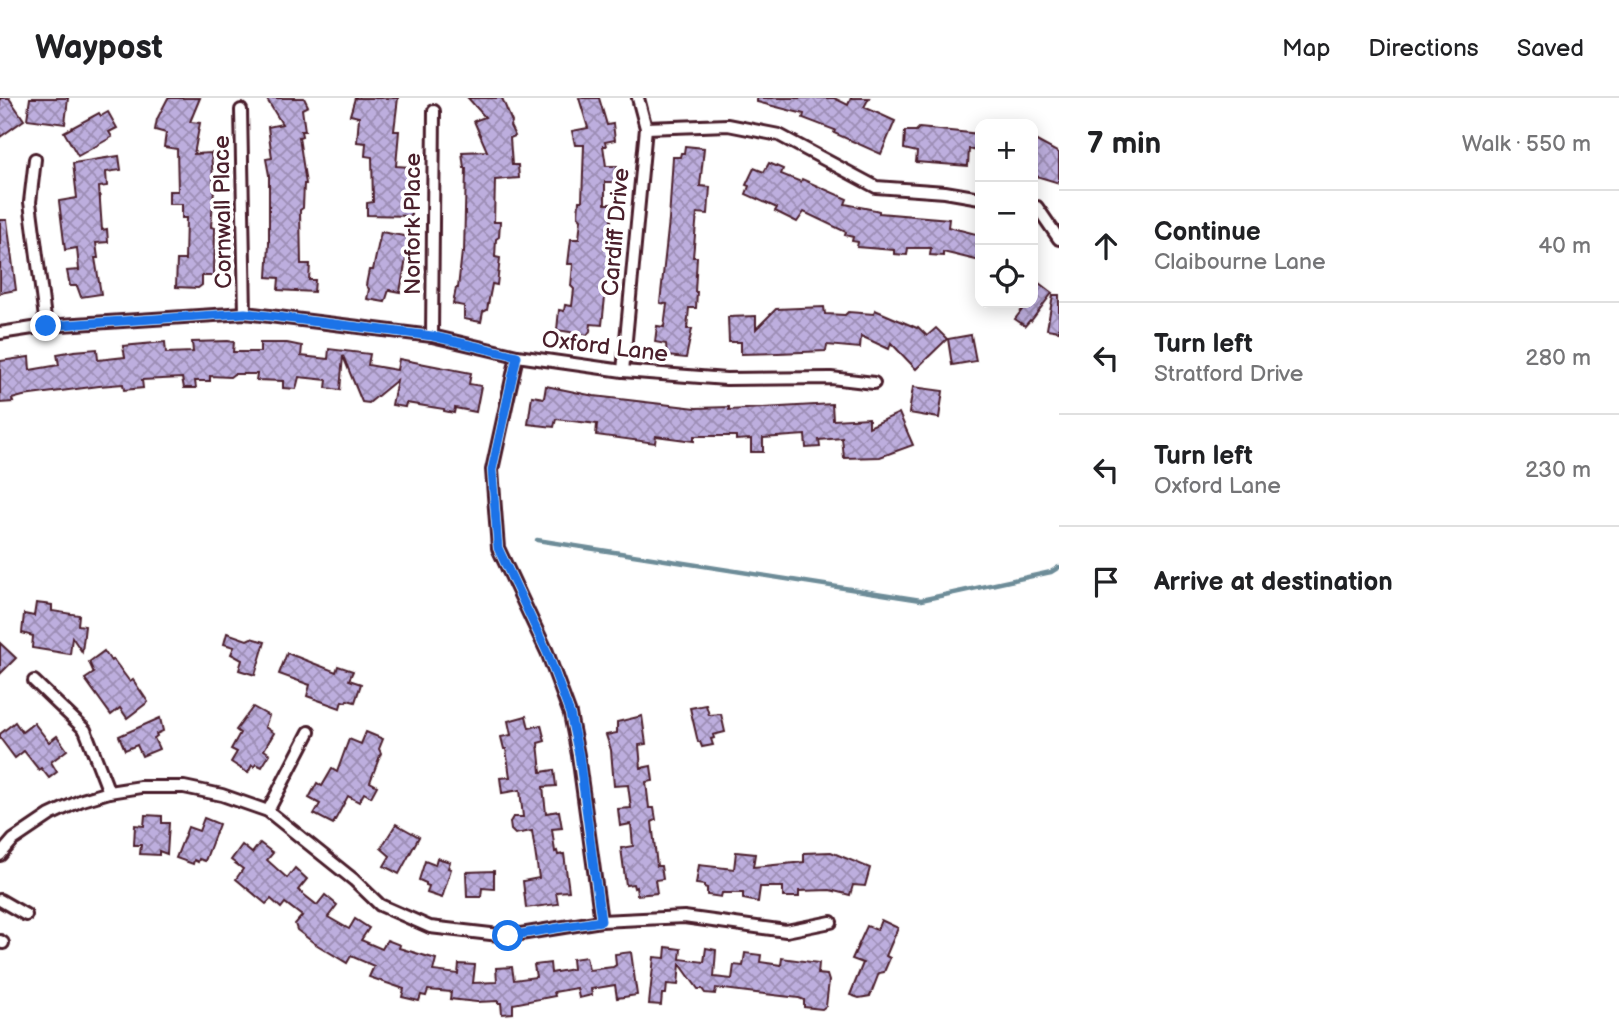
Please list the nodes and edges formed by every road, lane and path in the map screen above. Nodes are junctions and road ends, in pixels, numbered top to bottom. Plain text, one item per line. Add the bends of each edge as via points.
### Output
1 (638, 98) edge
2 (241, 110) dead end
3 (434, 111) dead end
4 (646, 128) junction
5 (35, 159) dead end
6 (975, 197) edge
7 (1038, 208) edge
8 (1059, 239) edge
9 (245, 313) junction
10 (46, 326) junction
11 (0, 333) edge
12 (432, 336) junction
13 (517, 356) junction
14 (623, 371) junction
15 (874, 383) dead end
16 (34, 681) dead end
17 (309, 732) dead end
18 (109, 792) junction
19 (268, 811) junction
20 (0, 855) edge
21 (0, 900) edge
22 (26, 915) dead end
23 (601, 921) junction
24 (831, 922) dead end

1 - 4 street, Cardiff Drive
2 - 9 street, Cornwall Place
3 - 12 street, Norfork Place
4 - 6 street via 728,125 779,135 876,187
4 - 14 street, Cardiff Drive
5 - 10 street via 30,202
7 - 8 street
9 - 10 street, Oxford Lane
9 - 12 street, Oxford Lane
10 - 11 street, Oxford Lane
12 - 13 street, Oxford Lane
13 - 14 street, Oxford Lane
13 - 23 street via 492,470 498,548 547,652 570,714
14 - 15 street, Oxford Lane
16 - 18 street via 85,730
17 - 19 street
18 - 19 street via 184,787
18 - 20 street via 50,815 13,840
19 - 23 street via 380,905 430,927 508,936
21 - 22 street
23 - 24 street via 684,917 786,930

